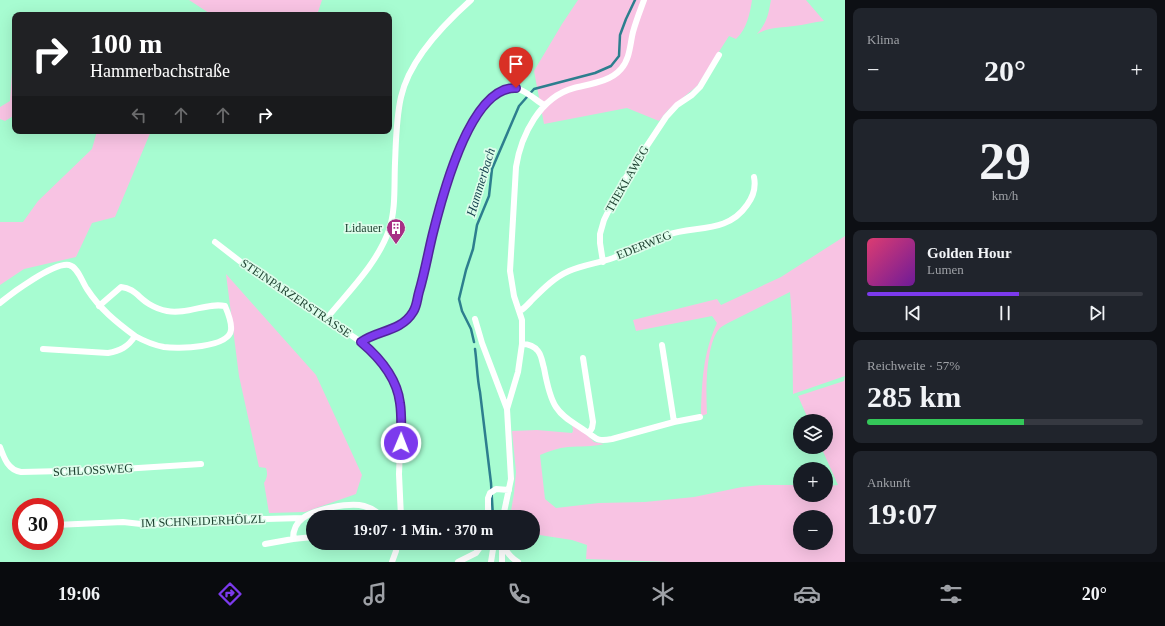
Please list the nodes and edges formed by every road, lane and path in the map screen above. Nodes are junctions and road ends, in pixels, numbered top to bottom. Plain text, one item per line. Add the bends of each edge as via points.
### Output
1 (471, 0) edge
2 (644, 0) edge
3 (719, 56) dead end
4 (544, 105) junction
5 (754, 177) dead end
6 (215, 242) dead end
7 (602, 262) junction
8 (0, 303) edge
9 (99, 306) junction
10 (520, 311) junction
11 (326, 318) junction
12 (475, 319) dead end
13 (135, 336) junction
14 (361, 342) junction
15 (522, 344) junction
16 (662, 345) dead end
17 (43, 349) dead end
18 (583, 358) dead end
19 (507, 409) junction
20 (700, 417) dead end
21 (674, 422) junction
22 (589, 433) junction
23 (0, 447) edge
24 (201, 464) dead end
25 (509, 490) junction
26 (321, 510) edge
27 (375, 510) edge
28 (400, 510) edge
29 (488, 510) edge
30 (505, 510) edge
31 (306, 517) edge
32 (303, 518) junction
33 (64, 525) edge
34 (306, 538) edge
35 (293, 540) junction
36 (265, 544) dead end
37 (396, 550) edge
38 (478, 550) edge
39 (493, 550) edge
40 (502, 550) edge
41 (506, 550) edge
42 (392, 562) edge
43 (460, 562) edge
44 (491, 562) edge
45 (502, 562) edge
46 (518, 562) edge

1 - 11 street via 453,16 420,55 409,73 398,112 390,228 376,257
2 - 4 street via 622,69 606,79 560,93
3 - 7 street, THEKLAWEG via 700,87 666,117 621,186 600,234
4 - 10 street via 523,139 516,167 510,271 514,296
4 - 14 street via 522,91 510,88 497,94 483,107 468,131 448,180 416,307 398,326
5 - 7 street, EDERWEG via 751,200 729,222 675,232
6 - 11 street, STEINPARZERSTRASSE via 255,272
7 - 10 street, EDERWEG via 557,277
8 - 9 street via 25,284 57,266 69,265 77,271
9 - 13 street
9 - 13 street via 121,287 128,288 150,304 167,311 187,311 217,304 225,306 229,315 231,330 228,336 193,348 163,347
10 - 15 street
11 - 14 street, STEINPARZERSTRASSE
12 - 19 street
13 - 17 street via 126,348 117,352
14 - 28 street, STEINPARZERSTRASSE via 392,376 399,398
15 - 19 street via 518,372
15 - 22 street via 530,344 538,350 558,410 564,417
16 - 21 street
18 - 22 street via 593,421
19 - 25 street via 511,470
20 - 21 street
21 - 22 street via 607,440 597,440
23 - 24 street, SCHLOSSWEG via 10,467 21,472
25 - 29 street via 496,489 490,493
25 - 30 street
26 - 27 street, IM SCHNEIDERHÖLZL via 351,504
31 - 32 street, IM SCHNEIDERHÖLZL
32 - 33 street, IM SCHNEIDERHÖLZL via 218,518 150,525 122,522
32 - 35 street via 295,528
34 - 35 street, IM SCHNEIDERHÖLZL
35 - 36 street, IM SCHNEIDERHÖLZL
37 - 42 street
38 - 43 street
39 - 44 street
40 - 45 street
41 - 46 street

